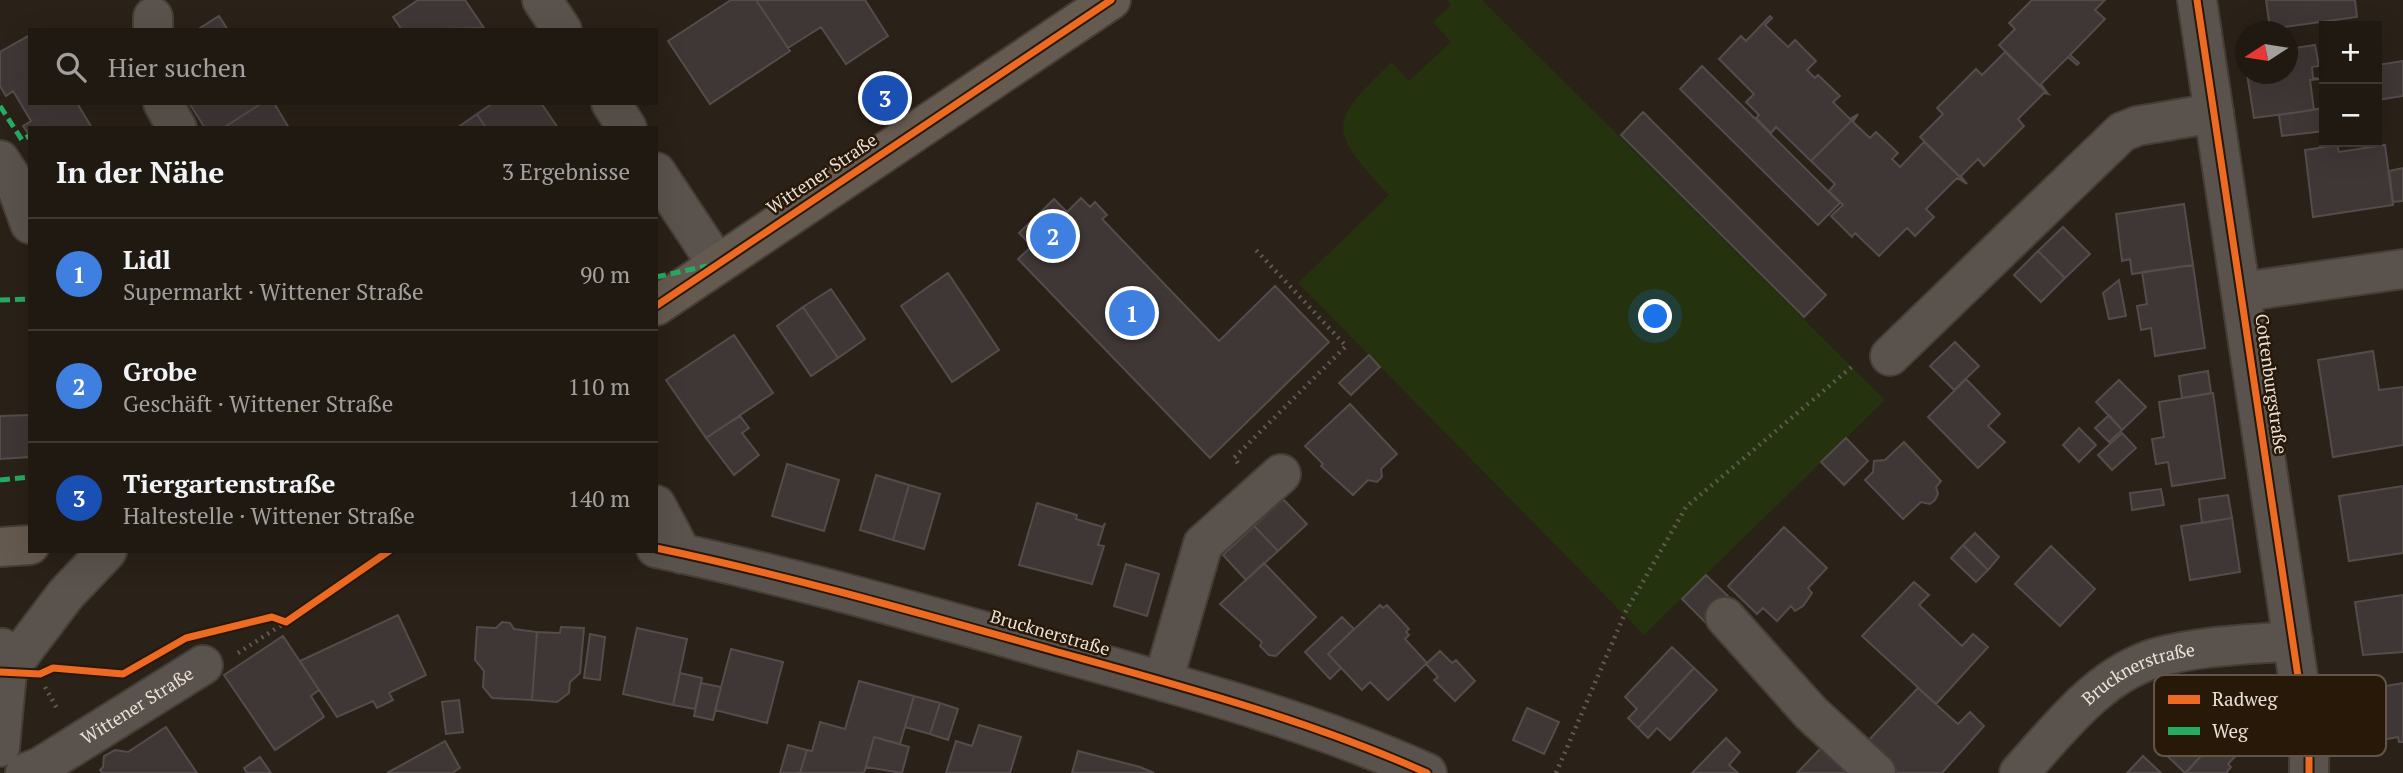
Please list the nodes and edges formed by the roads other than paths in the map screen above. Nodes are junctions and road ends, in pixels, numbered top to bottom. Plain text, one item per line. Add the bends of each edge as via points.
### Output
1 (542, 0) edge
2 (1111, 0) edge
3 (2197, 0) edge
4 (561, 28) edge
5 (164, 105) edge
6 (612, 105) edge
7 (2214, 113) junction
8 (176, 126) edge
9 (626, 126) edge
10 (0, 160) edge
11 (658, 175) edge
12 (28, 218) edge
13 (717, 264) junction
14 (2403, 269) edge
15 (2241, 292) junction
16 (658, 305) edge
17 (1890, 356) road end
18 (1271, 482) road end
19 (658, 512) edge
20 (28, 545) edge
21 (0, 547) edge
22 (669, 551) edge
23 (105, 553) edge
24 (1726, 617) dead end
25 (2293, 641) junction
26 (4, 655) edge
27 (203, 665) road end
28 (2298, 675) edge
29 (1163, 681) junction
30 (0, 747) edge
31 (0, 758) edge
32 (0, 773) edge
33 (25, 773) edge
34 (1427, 773) edge
35 (1876, 773) edge
36 (2019, 773) edge

1 - 4 street
2 - 13 main road, Wittener Straße
3 - 7 street, Cottenburgstraße
5 - 8 street
6 - 9 street
7 - 15 street, Cottenburgstraße
7 - 17 street via 2122,132
10 - 12 street via 16,185
11 - 13 street
13 - 16 main road, Wittener Straße
14 - 15 street
15 - 25 street, Cottenburgstraße
18 - 29 street via 1203,544
19 - 22 street, Brucknerstraße
20 - 21 main road
22 - 29 street, Brucknerstraße via 768,571
23 - 26 street
24 - 35 street via 1811,713
25 - 28 street, Cottenburgstraße
25 - 36 street, Brucknerstraße via 2196,649 2132,667 2082,704
26 - 30 street
27 - 33 street, Wittener Straße
29 - 34 street, Brucknerstraße via 1360,744
31 - 32 street

